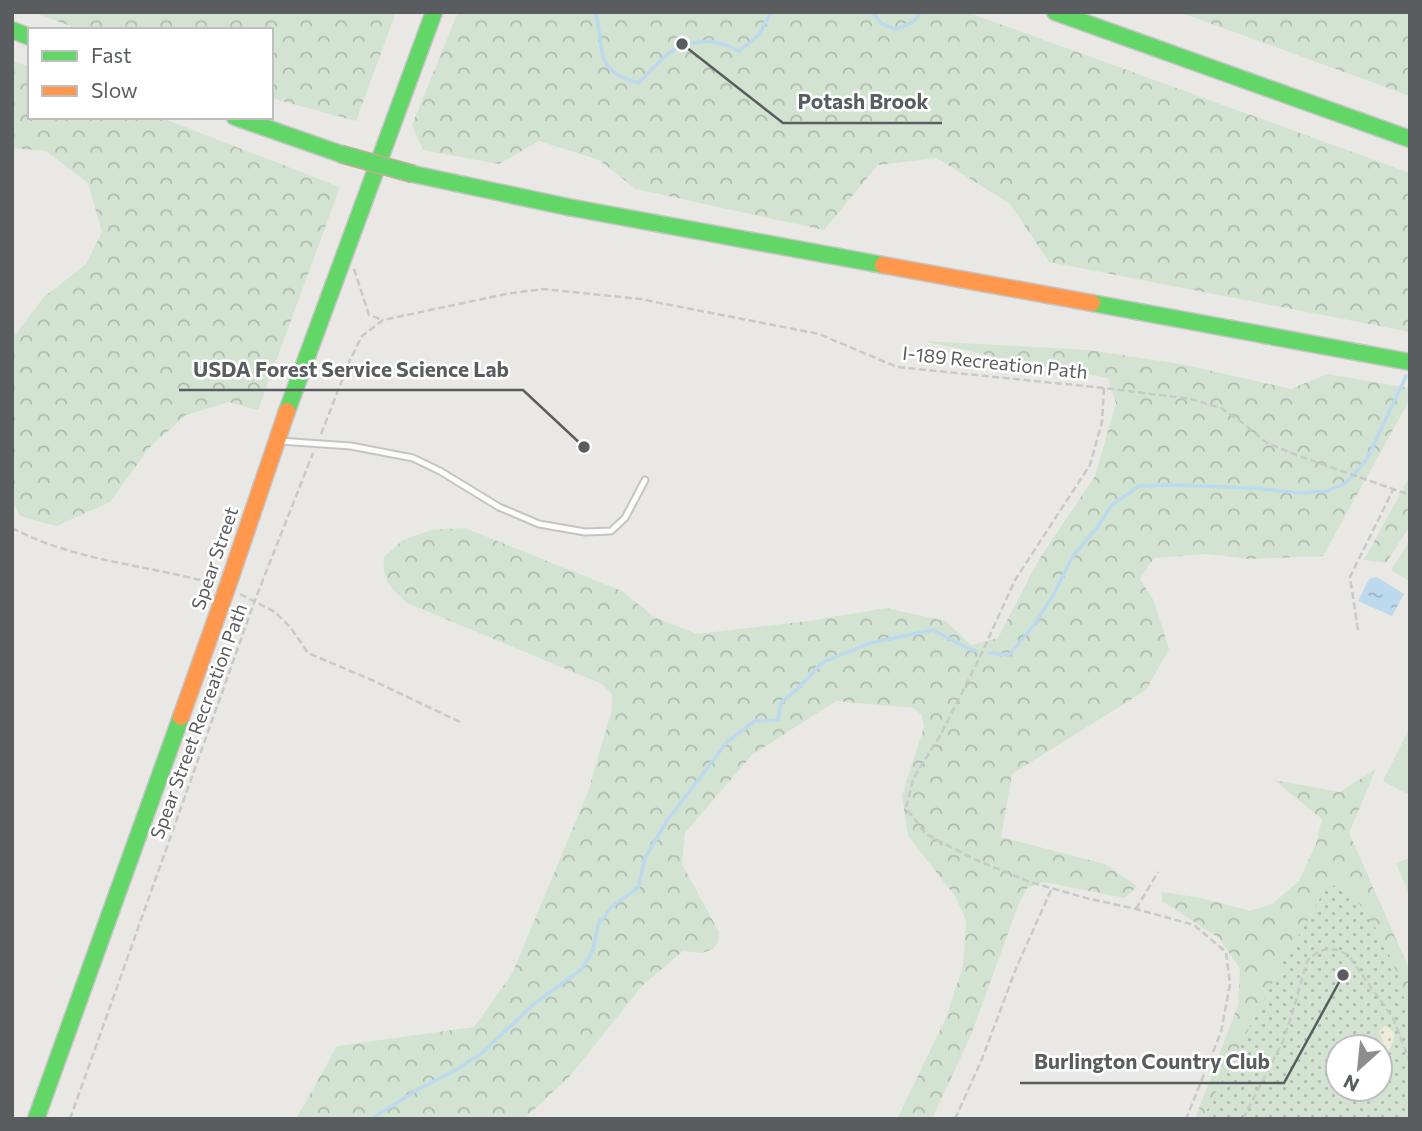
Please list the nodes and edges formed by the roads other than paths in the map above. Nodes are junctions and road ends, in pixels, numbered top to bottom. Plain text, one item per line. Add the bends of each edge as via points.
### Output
1 (434, 12) edge
2 (1055, 12) edge
3 (240, 119) edge
4 (1410, 139) edge
5 (1410, 362) edge
6 (276, 441) junction
7 (645, 480) dead end
8 (36, 1119) edge

1 - 6 main road, Spear Street
2 - 4 main road
3 - 5 main road, bridge via 341,153 478,189
6 - 7 lane via 351,446 413,457 499,507 539,523 585,532 611,531 625,518
6 - 8 main road, Spear Street

